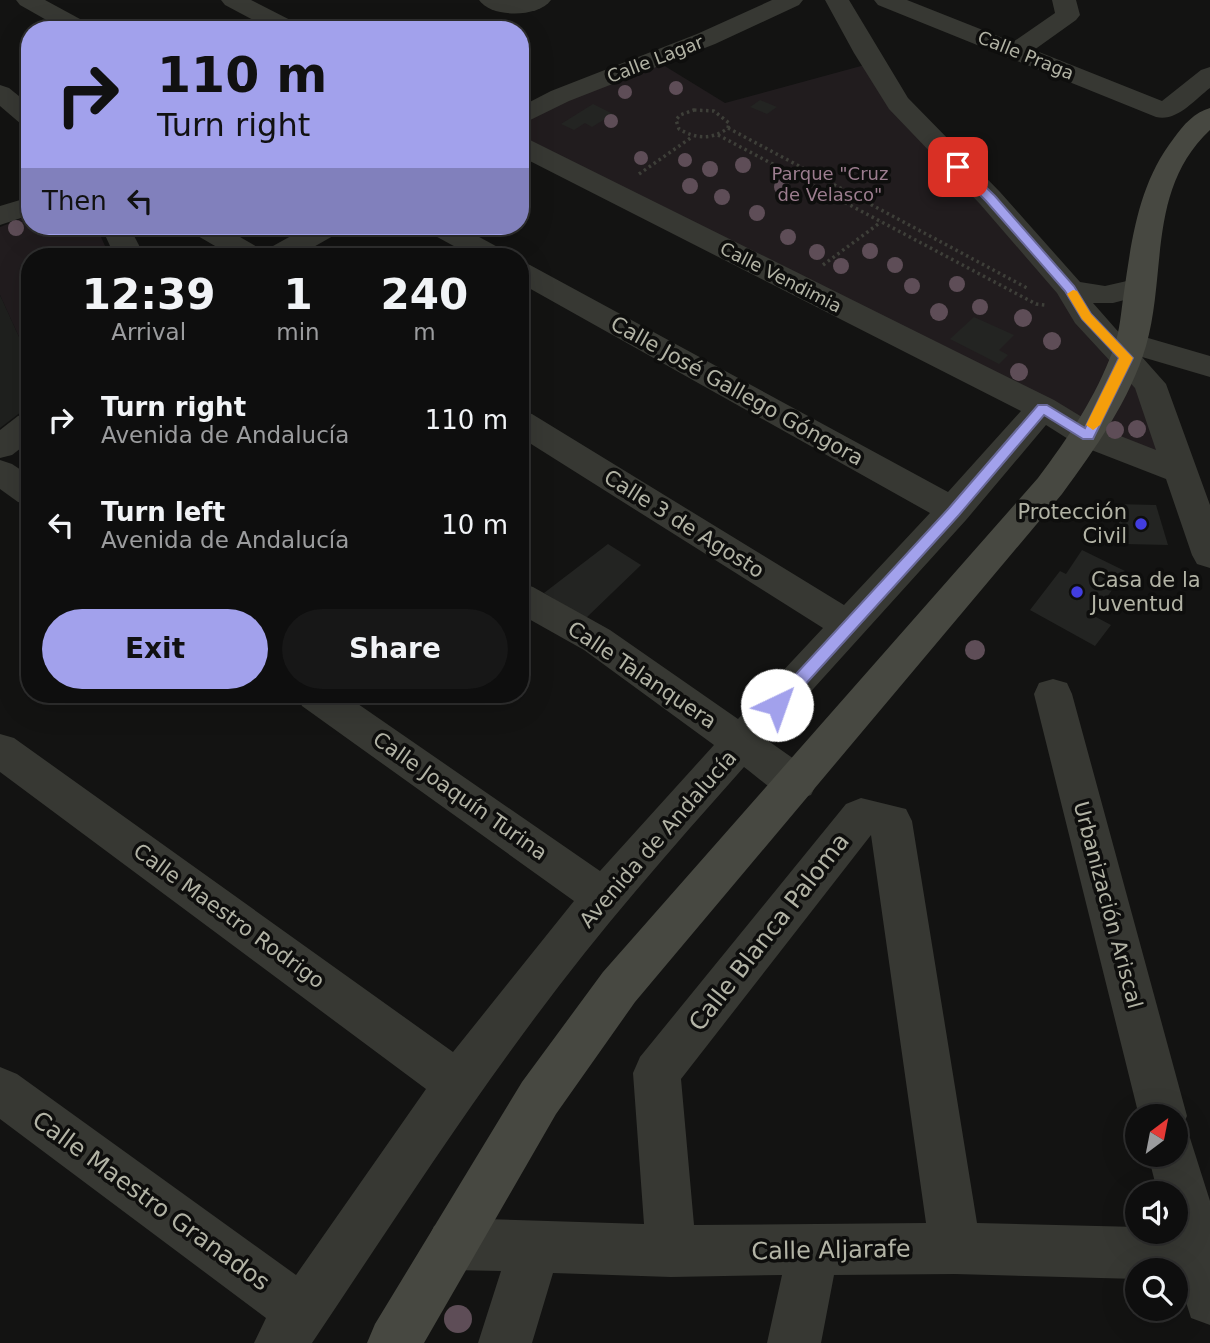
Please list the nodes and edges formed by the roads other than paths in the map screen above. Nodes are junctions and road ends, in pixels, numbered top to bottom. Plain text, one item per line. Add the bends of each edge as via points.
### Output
1 (28, 0) edge
2 (233, 0) edge
3 (491, 0) edge
4 (539, 0) edge
5 (791, 0) edge
6 (837, 0) edge
7 (886, 0) edge
8 (1064, 0) edge
9 (66, 21) edge
10 (274, 21) edge
11 (1016, 51) junction
12 (1210, 75) edge
13 (0, 93) edge
14 (21, 110) edge
15 (529, 112) edge
16 (1210, 116) edge
17 (529, 151) edge
18 (21, 208) edge
19 (0, 216) edge
20 (216, 235) edge
21 (314, 235) edge
22 (455, 235) edge
23 (239, 248) edge
24 (291, 248) edge
25 (478, 248) edge
26 (529, 276) edge
27 (1133, 328) junction
28 (1210, 367) edge
29 (1042, 408) junction
30 (529, 428) edge
31 (21, 431) edge
32 (1088, 436) junction
33 (0, 447) edge
34 (0, 472) edge
35 (1181, 472) junction
36 (21, 487) edge
37 (954, 511) junction
38 (1210, 555) edge
39 (529, 602) edge
40 (849, 626) junction
41 (1053, 694) dead end
42 (327, 703) edge
43 (741, 744) junction
44 (0, 750) edge
45 (797, 783) junction
46 (603, 897) junction
47 (457, 1083) junction
48 (0, 1090) edge
49 (1160, 1104) edge
50 (1176, 1167) edge
51 (452, 1244) junction
52 (955, 1248) junction
53 (534, 1249) junction
54 (671, 1251) junction
55 (813, 1251) junction
56 (1206, 1270) edge
57 (292, 1328) edge
58 (394, 1343) edge
59 (505, 1343) edge
60 (794, 1343) edge

1 - 9 street
2 - 10 street
3 - 4 street via 516,8
5 - 15 street, Calle Lagar
6 - 27 street via 898,103 990,198 1059,294 1108,306
7 - 11 street, Calle Praga
8 - 11 street via 1068,15
11 - 12 street, Calle Praga via 1165,111
13 - 14 street
16 - 27 main road via 1177,150 1152,205
17 - 29 street, Calle Vendimia
18 - 19 street
20 - 23 street
21 - 24 street
22 - 25 street
26 - 37 street, Calle José Gallego Góngora
27 - 28 street
27 - 32 main road
27 - 35 street
29 - 32 street
29 - 37 street, Avenida de Andalucía
30 - 40 street, Calle 3 de Agosto
31 - 33 street
32 - 35 street
32 - 45 main road
34 - 36 street
35 - 38 street
37 - 40 street, Avenida de Andalucía
39 - 43 street, Calle Talanquera via 597,640
40 - 43 street, Avenida de Andalucía
41 - 49 street, Urbanización Ariscal
42 - 46 street, Calle Joaquín Turina
43 - 45 street, Calle Talanquera
43 - 46 street, Avenida de Andalucía
44 - 47 street, Calle Maestro Rodrigo
45 - 51 main road via 620,987 539,1098
46 - 47 street, Avenida de Andalucía
47 - 57 street, Avenida de Andalucía
48 - 57 street, Calle Maestro Granados
50 - 56 street
51 - 53 street, Calle Aljarafe
51 - 58 main road
52 - 54 street, Calle Blanca Paloma via 891,821 861,816 657,1073
52 - 55 street, Calle Aljarafe
52 - 56 street, Calle Aljarafe
53 - 54 street, Calle Aljarafe
53 - 59 street
54 - 55 street, Calle Aljarafe
55 - 60 street

